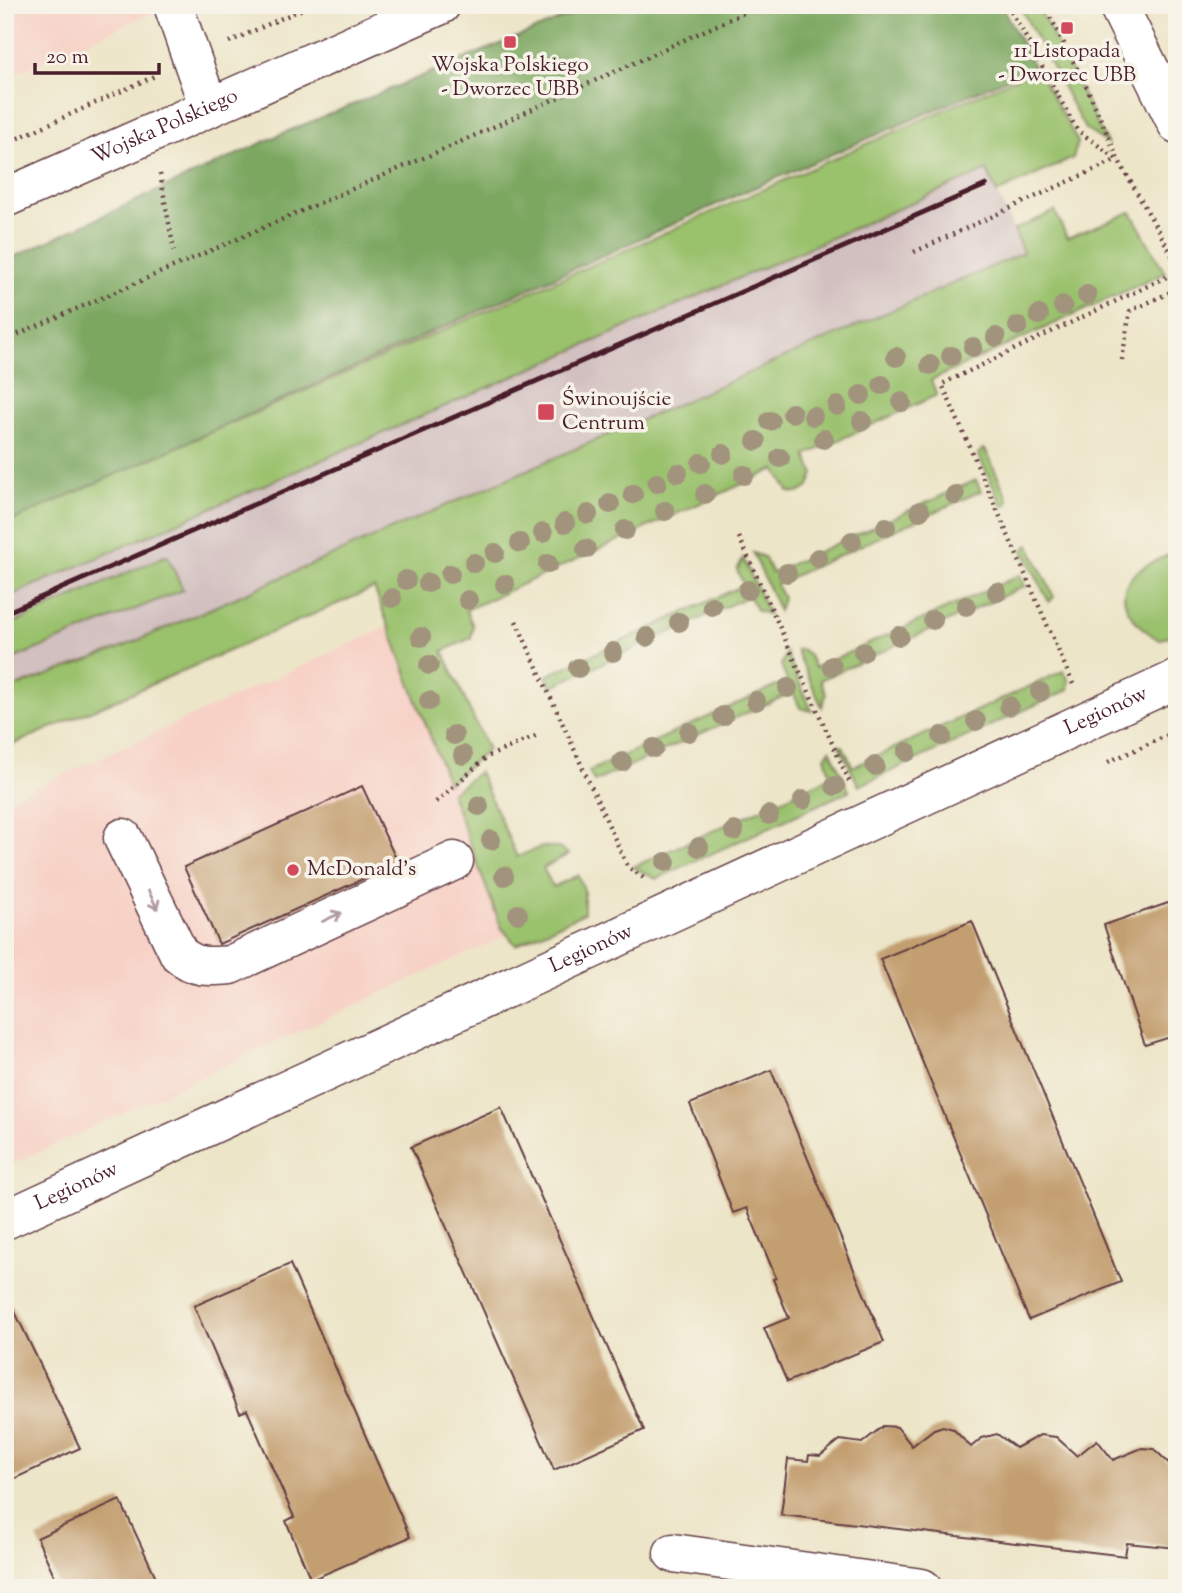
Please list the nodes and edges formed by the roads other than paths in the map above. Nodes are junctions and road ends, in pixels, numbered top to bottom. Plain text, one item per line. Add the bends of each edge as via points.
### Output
1 (173, 5) edge
2 (441, 5) edge
3 (1118, 5) edge
4 (209, 107) junction
5 (1177, 124) edge
6 (5, 198) edge
7 (1177, 678) edge
8 (123, 838) dead end
9 (454, 861) dead end
10 (5, 1220) edge
11 (673, 1552) dead end
12 (922, 1588) edge

1 - 4 street
2 - 4 street, Wojska Polskiego
3 - 5 street
4 - 6 street, Wojska Polskiego
7 - 10 street, Legionów
8 -> 9 street via 179,954 190,964 205,967 230,965
11 - 12 street

